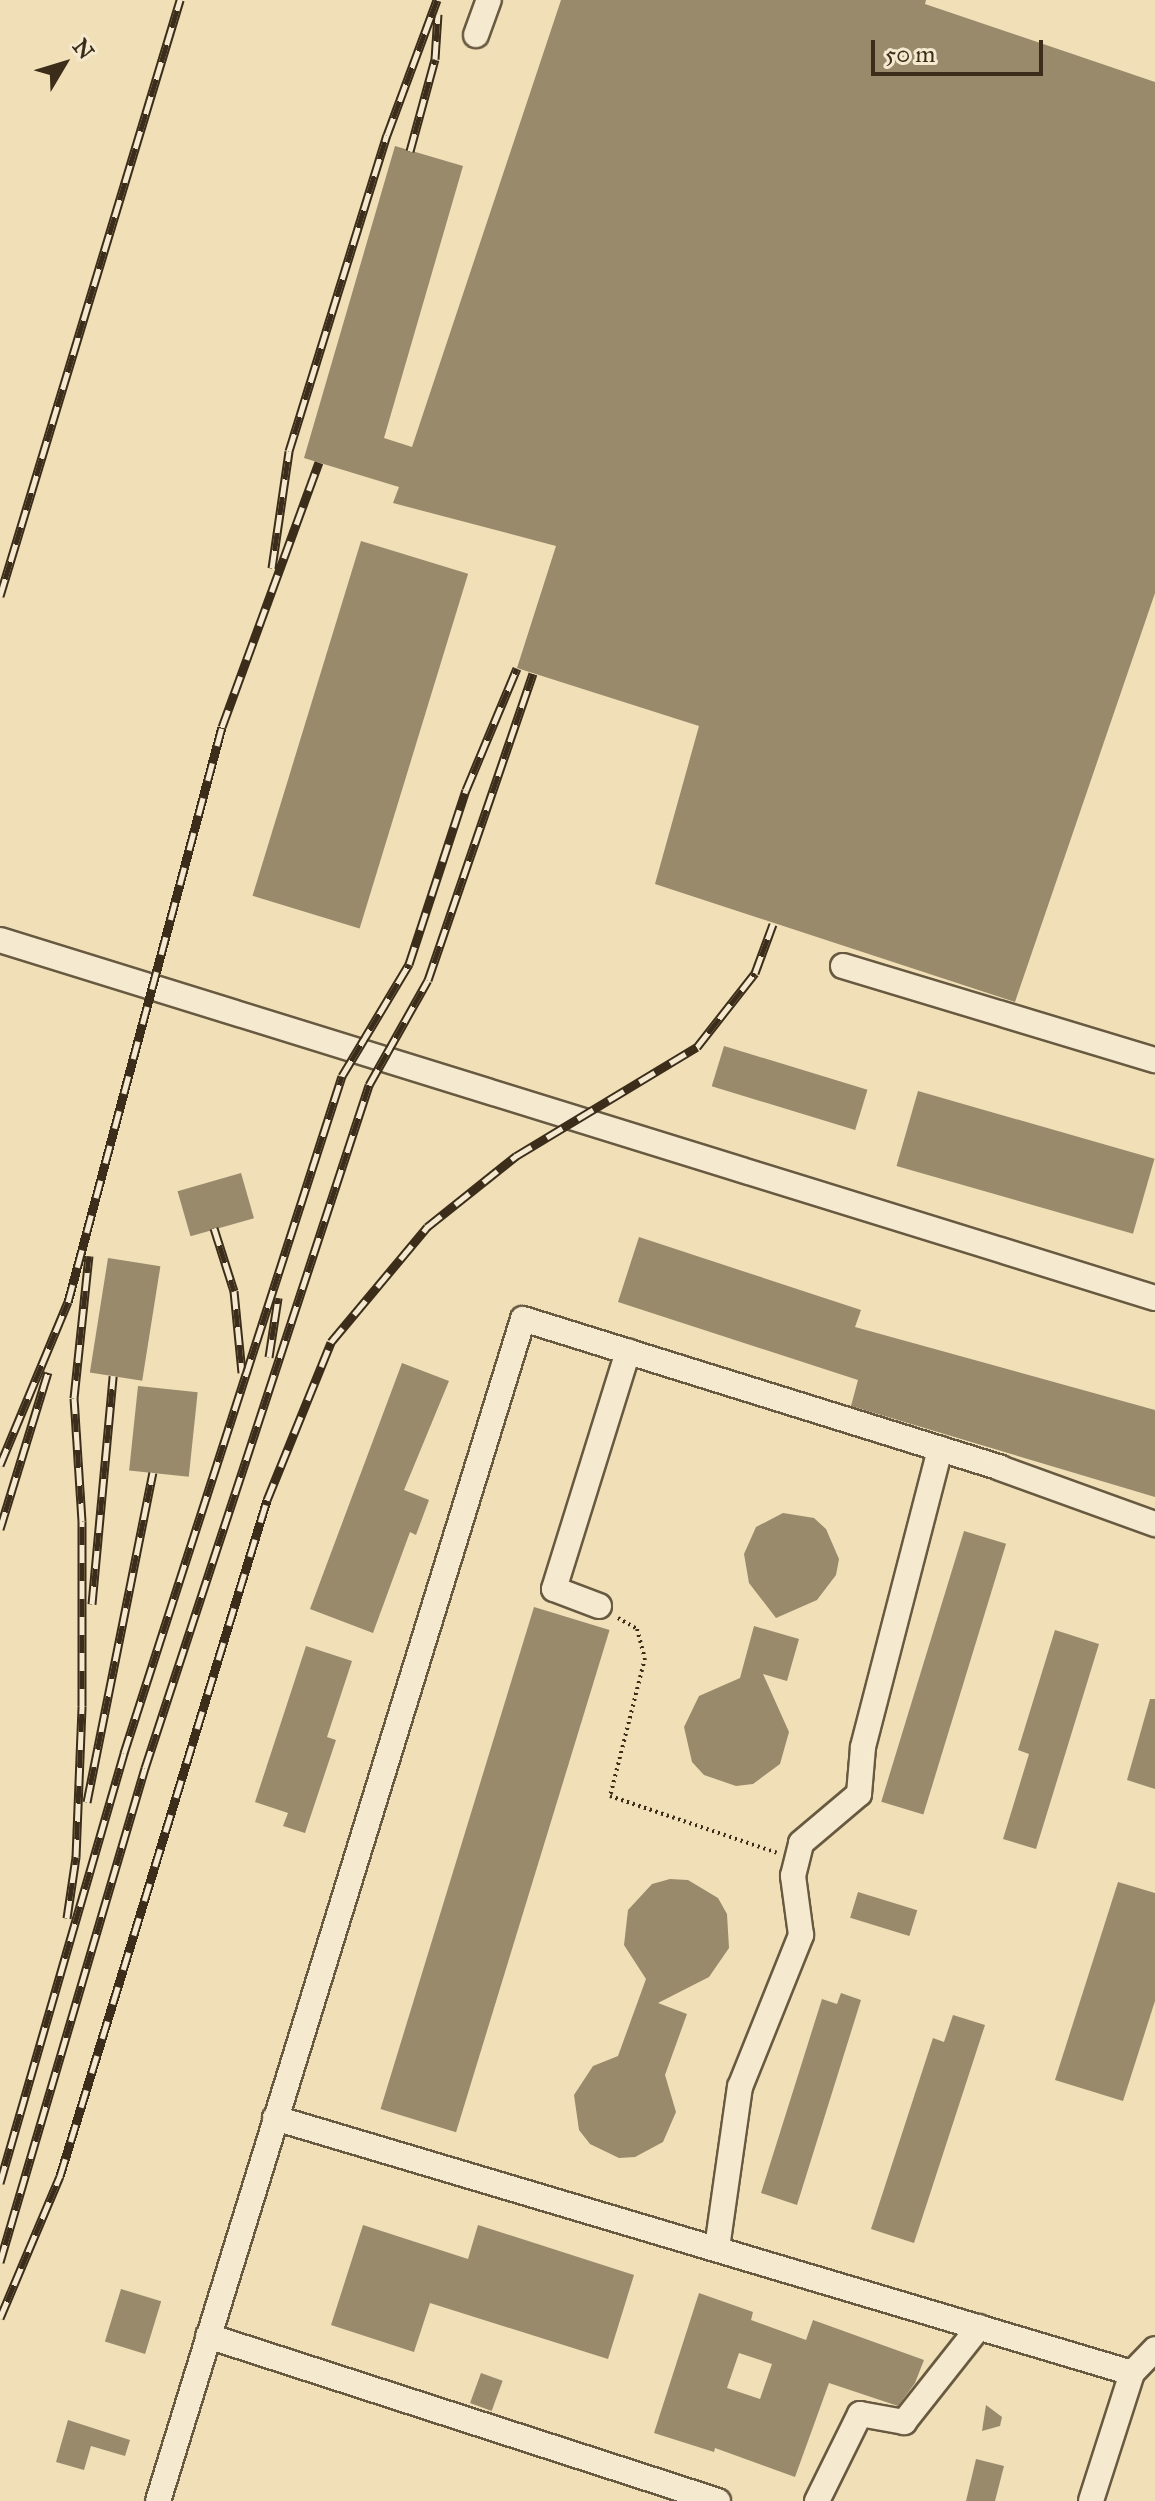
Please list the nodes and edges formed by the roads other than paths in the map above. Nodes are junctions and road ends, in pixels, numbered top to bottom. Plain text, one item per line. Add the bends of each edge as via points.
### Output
1 (489, 0) edge
2 (476, 35) dead end
3 (0, 940) edge
4 (843, 966) dead end
5 (1155, 1060) edge
6 (1155, 1298) edge
7 (628, 1351) junction
8 (940, 1449) junction
9 (1155, 1524) edge
10 (599, 1606) road end
11 (275, 2118) junction
12 (717, 2248) junction
13 (979, 2327) junction
14 (208, 2336) junction
15 (1155, 2349) edge
16 (1132, 2373) junction
17 (158, 2501) edge
18 (718, 2501) edge
19 (817, 2501) edge
20 (1091, 2501) edge

1 - 2 street
3 - 6 street
4 - 5 street
7 - 8 street
7 - 10 street via 554,1589
7 - 11 street via 523,1319 514,1334
8 - 9 street
8 - 12 street via 863,1747 859,1794 801,1843 793,1876 801,1935 740,2087
11 - 12 street
11 - 14 street
12 - 13 street
13 - 16 street
13 - 19 street via 904,2422 860,2414
14 - 17 street
14 - 18 street
15 - 16 street
16 - 20 street

